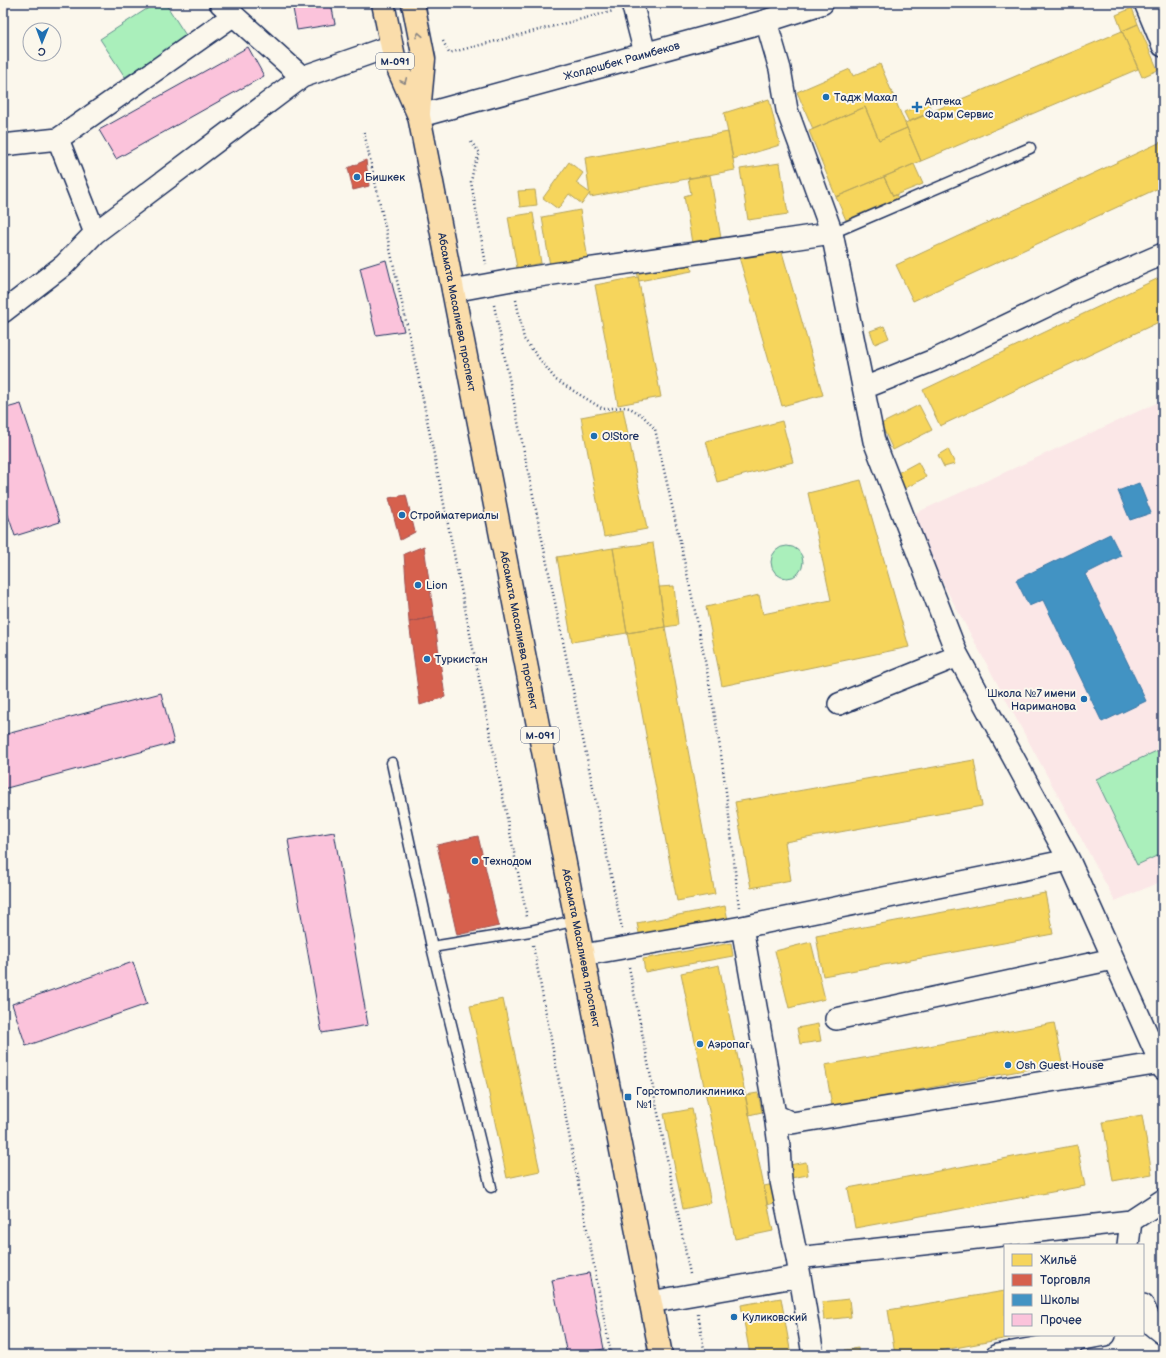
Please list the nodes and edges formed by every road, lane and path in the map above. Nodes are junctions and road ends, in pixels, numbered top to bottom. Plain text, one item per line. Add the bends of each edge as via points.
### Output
1 (383, 3) edge
2 (413, 3) edge
3 (822, 3) edge
4 (1145, 3) edge
5 (632, 4) edge
6 (227, 9) edge
7 (766, 21) junction
8 (391, 46) junction
9 (1163, 46) edge
10 (449, 53) dead end
11 (645, 53) junction
12 (302, 77) junction
13 (419, 116) junction
14 (364, 132) dead end
15 (58, 139) junction
16 (471, 142) dead end
17 (3, 145) edge
18 (1030, 148) dead end
19 (95, 233) junction
20 (832, 233) junction
21 (1163, 254) edge
22 (512, 280) junction
23 (490, 284) junction
24 (453, 291) junction
25 (3, 312) edge
26 (864, 388) junction
27 (958, 656) junction
28 (838, 704) dead end
29 (392, 763) dead end
30 (1069, 860) junction
31 (577, 920) junction
32 (742, 927) junction
33 (530, 931) junction
34 (625, 946) junction
35 (432, 947) junction
36 (583, 955) junction
37 (1113, 959) junction
38 (836, 1018) dead end
39 (1162, 1066) edge
40 (775, 1115) junction
41 (491, 1187) dead end
42 (1163, 1200) edge
43 (1132, 1221) junction
44 (1128, 1244) edge
45 (798, 1267) junction
46 (694, 1295) junction
47 (650, 1302) junction
48 (1144, 1307) edge
49 (1153, 1329) edge
50 (1099, 1336) edge
51 (1083, 1339) junction
52 (611, 1355) edge
53 (661, 1355) edge
54 (705, 1355) edge
55 (813, 1355) edge
56 (997, 1355) edge
57 (1071, 1355) edge

1 - 8 main road, Абсамата Масалиева проспект / М-091
13 -> 2 main road, М-091 via 424,59
3 - 7 main road, Жолдошбек Раимбеков
4 - 9 street
5 - 10 path
5 - 11 street
6 - 12 street
6 - 15 street
7 - 11 main road, Жолдошбек Раимбеков
7 - 20 street via 780,69 788,110
8 - 12 street
8 -> 13 main road, Абсамата Масалиева проспект / М-091 via 395,62
11 - 13 main road, Жолдошбек Раимбеков
12 - 19 street
13 - 24 main road, Абсамата Масалиева проспект / М-091
14 - 33 path via 418,375
15 - 17 street
15 - 19 street
16 - 23 path via 480,153 471,182
18 - 20 lane
19 - 25 street via 64,265
20 - 22 street
20 - 26 street
21 - 26 street via 1078,291 934,360
22 - 23 street
22 - 32 path via 524,339 556,380 603,409 630,408 643,416 654,429 690,589 716,727
23 - 24 street
23 - 34 path
24 - 31 main road, Абсамата Масалиева проспект / М-091
26 - 27 street via 874,441
27 - 28 street
27 - 30 street
29 - 35 lane
30 - 32 street
30 - 37 street
31 - 33 lane
31 - 36 main road, Абсамата Масалиева проспект / М-091
32 - 34 street
32 - 40 street
33 - 35 lane
33 - 52 path
34 - 36 street
34 - 46 path
35 - 41 lane
36 - 47 main road, Абсамата Масалиева проспект / М-091
37 - 38 street
37 - 39 street
39 - 40 street via 792,1123
40 - 45 street via 781,1180
42 - 43 street
43 - 44 street
43 - 45 street
45 - 46 street
45 - 55 street
46 - 47 street
46 - 54 path
47 - 53 main road, Абсамата Масалиева проспект / М-091
48 - 49 street
50 - 51 street
51 - 56 street
51 - 57 lane

